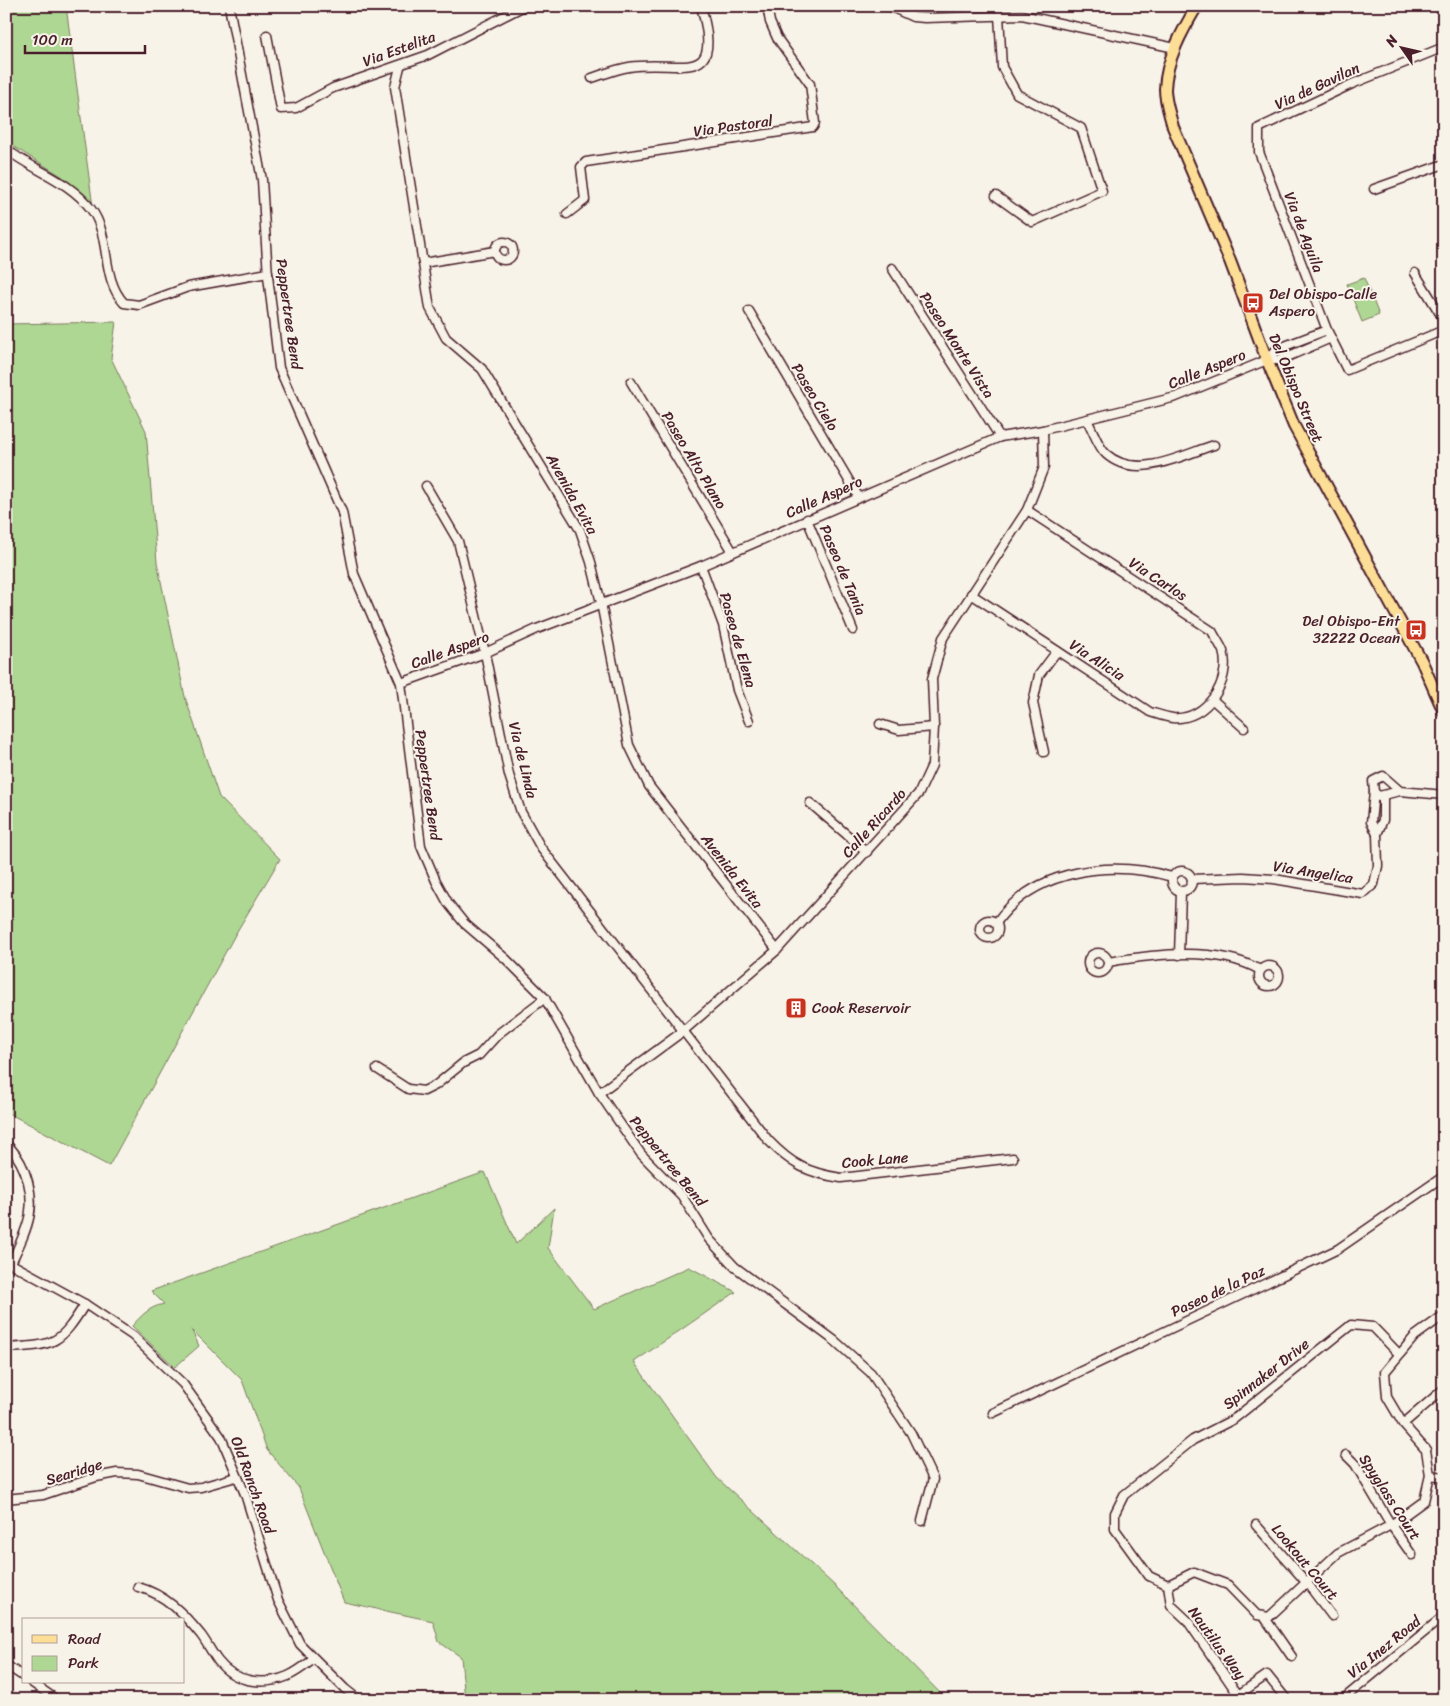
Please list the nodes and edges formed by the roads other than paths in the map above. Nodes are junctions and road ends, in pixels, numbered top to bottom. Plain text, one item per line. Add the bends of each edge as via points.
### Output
1 (229, 6) edge
2 (524, 6) edge
3 (701, 6) edge
4 (767, 6) edge
5 (889, 6) edge
6 (1197, 6) edge
7 (999, 15) junction
8 (267, 36) dead end
9 (1444, 47) edge
10 (1175, 48) junction
11 (400, 67) junction
12 (592, 78) dead end
13 (1259, 128) joint
14 (6, 149) edge
15 (1444, 164) edge
16 (1374, 188) dead end
17 (996, 196) dead end
18 (567, 214) dead end
19 (495, 251) dead end
20 (423, 263) junction
21 (892, 268) dead end
22 (268, 273) junction
23 (1415, 273) dead end
24 (748, 311) dead end
25 (1444, 320) edge
26 (1444, 330) edge
27 (1329, 334) junction
28 (1267, 360) junction
29 (631, 382) dead end
30 (1088, 420) junction
31 (1043, 430) junction
32 (1000, 437) junction
33 (1214, 445) dead end
34 (426, 486) dead end
35 (858, 496) junction
36 (1028, 510) junction
37 (807, 520) junction
38 (733, 552) junction
39 (701, 566) junction
40 (971, 594) junction
41 (601, 603) junction
42 (853, 630) dead end
43 (1057, 651) junction
44 (485, 653) junction
45 (401, 683) junction
46 (1213, 700) junction
47 (1444, 712) edge
48 (749, 721) dead end
49 (880, 724) dead end
50 (934, 727) junction
51 (1244, 728) dead end
52 (1044, 752) dead end
53 (1400, 791) junction
54 (1374, 792) junction
55 (1444, 795) edge
56 (1383, 796) junction
57 (810, 803) dead end
58 (1377, 834) junction
59 (867, 852) junction
60 (1172, 878) junction
61 (1192, 879) junction
62 (1181, 892) junction
63 (996, 923) dead end
64 (777, 950) junction
65 (1179, 955) junction
66 (1108, 962) dead end
67 (1260, 970) dead end
68 (545, 998) junction
69 (682, 1032) junction
70 (377, 1069) dead end
71 (599, 1093) junction
72 (6, 1144) edge
73 (1013, 1158) dead end
74 (1444, 1176) edge
75 (9, 1262) edge
76 (85, 1304) junction
77 (1444, 1315) edge
78 (6, 1348) edge
79 (1399, 1354) junction
80 (1444, 1389) edge
81 (993, 1413) dead end
82 (1403, 1424) junction
83 (1346, 1455) dead end
84 (1430, 1475) junction
85 (1444, 1476) edge
86 (236, 1477) junction
87 (6, 1499) edge
88 (922, 1521) dead end
89 (1256, 1525) dead end
90 (1390, 1525) junction
91 (1412, 1554) dead end
92 (1307, 1584) junction
93 (1168, 1585) junction
94 (138, 1586) dead end
95 (1332, 1616) dead end
96 (1444, 1616) edge
97 (184, 1618) edge
98 (1265, 1618) junction
99 (185, 1619) edge
100 (1292, 1657) dead end
101 (314, 1660) junction
102 (6, 1665) edge
103 (22, 1676) edge
104 (34, 1684) edge
105 (57, 1700) edge
106 (359, 1700) edge
107 (1287, 1700) edge
108 (1342, 1700) edge

1 - 22 street, Peppertree Bend via 262,180
2 - 11 street, Via Estelita
3 - 12 street via 709,39 709,50 701,61 688,66 629,67
4 - 18 street, Via Pastoral via 777,38 810,84 813,127 586,162 581,167 585,200
5 - 7 street via 908,16 925,18
6 - 10 main road, Del Obispo Street
7 - 10 street via 1047,19
7 - 17 street via 1002,67 1017,94 1081,128 1102,191 1032,222
8 - 11 street, Via Estelita via 281,109 296,108 333,88
9 - 13 street, Via de Gavilan via 1352,84
10 - 28 main road, Del Obispo Street via 1165,89 1167,108
11 - 20 street, Avenida Evita via 395,87
13 - 27 street, Via de Aguila via 1259,152
14 - 22 street via 61,181 92,210 101,232 110,277 116,294 124,303 139,305 188,287
15 - 16 street
19 - 20 street
20 - 41 street, Avenida Evita via 430,308 446,338 482,369 580,530
21 - 32 street, Paseo Monte Vista
22 - 45 street, Peppertree Bend via 279,368 342,512 354,574
23 - 25 street
24 - 35 street, Paseo Cielo
26 - 27 street, Via de Aguila via 1347,370
27 - 28 street, Calle Aspero via 1277,349
28 - 30 street, Calle Aspero via 1176,397
28 - 47 main road, Del Obispo Street via 1294,426 1422,662
29 - 38 street, Paseo Alto Plano
30 - 31 street, Calle Aspero
30 - 33 street via 1105,454 1124,466 1145,466
31 - 32 street, Calle Aspero
31 - 36 street, Calle Ricardo via 1044,467
32 - 35 street, Calle Aspero
34 - 44 street, Via de Linda via 458,541
35 - 37 street, Calle Aspero
36 - 40 street, Calle Ricardo
36 - 46 street, Via Carlos via 1212,631 1223,652 1224,676
37 - 38 street, Calle Aspero
37 - 42 street, Paseo de Tania
38 - 39 street, Calle Aspero
39 - 41 street, Calle Aspero
39 - 48 street, Paseo de Elena via 722,625
40 - 43 street, Via Alicia
40 - 50 street, Calle Ricardo via 943,638 932,679
41 - 44 street, Calle Aspero
41 - 64 street, Avenida Evita via 629,745 649,786
43 - 46 street, Via Alicia via 1150,712 1174,718 1197,713
43 - 52 street via 1039,675 1033,703
44 - 45 street, Calle Aspero
44 - 69 street, Via de Linda via 509,775 521,812 541,848
45 - 68 street, Peppertree Bend via 421,846 436,881 464,923
46 - 51 street
49 - 50 street via 899,730
50 - 59 street, Calle Ricardo via 932,764 919,793
53 - 54 street via 1382,776 1372,781
53 - 55 street
53 - 56 street
54 - 56 street
54 - 58 street, Via Angelica via 1371,822
56 - 58 street, Via Angelica via 1383,820
57 - 59 street
58 - 61 street, Via Angelica via 1376,876 1370,890 1363,894 1274,879
59 - 64 street, Calle Ricardo
60 - 61 street, Via Angelica via 1182,870
60 - 62 street via 1171,884
60 - 63 street, Via Angelica via 1129,868 1086,870 1033,890 1005,910
61 - 62 street via 1190,888
62 - 65 street
64 - 69 street, Calle Ricardo
65 - 66 street
65 - 67 street via 1239,959
68 - 70 street via 498,1034 479,1055 424,1091 408,1089
68 - 71 street, Peppertree Bend
69 - 71 street, Calle Ricardo
69 - 73 street, Cook Lane via 768,1140 794,1164 817,1174 850,1178
71 - 88 street, Peppertree Bend via 641,1154 682,1196 709,1239 735,1267 835,1340 871,1373 911,1433 933,1479
72 - 75 street via 22,1165 32,1205 30,1219
74 - 81 street, Paseo de la Paz via 1338,1249
75 - 76 street, Old Ranch Road
76 - 78 street via 70,1328 48,1345
76 - 86 street, Old Ranch Road via 133,1336 183,1384 221,1437
77 - 79 street
79 - 82 street via 1385,1372 1387,1397
79 - 93 street, Spinnaker Drive via 1373,1327 1351,1325 1234,1419 1193,1440 1124,1495 1115,1513 1115,1529 1149,1576
80 - 82 street
82 - 84 street via 1426,1450
83 - 90 street, Spyglass Court via 1355,1464
84 - 85 street
84 - 90 street via 1424,1501
86 - 87 street, Searidge via 188,1488 138,1474 117,1474 96,1477 43,1495
86 - 101 street, Old Ranch Road via 245,1494 278,1600 300,1644
89 - 92 street, Lookout Court
90 - 91 street, Spyglass Court
90 - 92 street via 1338,1553
92 - 95 street, Lookout Court
92 - 98 street
93 - 98 street via 1194,1572 1228,1585 1250,1610
93 - 107 street, Nautilus Way via 1171,1605 1187,1620 1237,1693 1267,1675
94 - 97 street via 166,1598
96 - 108 street, Via Inez Road
98 - 100 street
99 - 101 street via 220,1663 241,1678 256,1682 272,1681
101 - 106 street, Old Ranch Road
102 - 103 street
104 - 105 street

